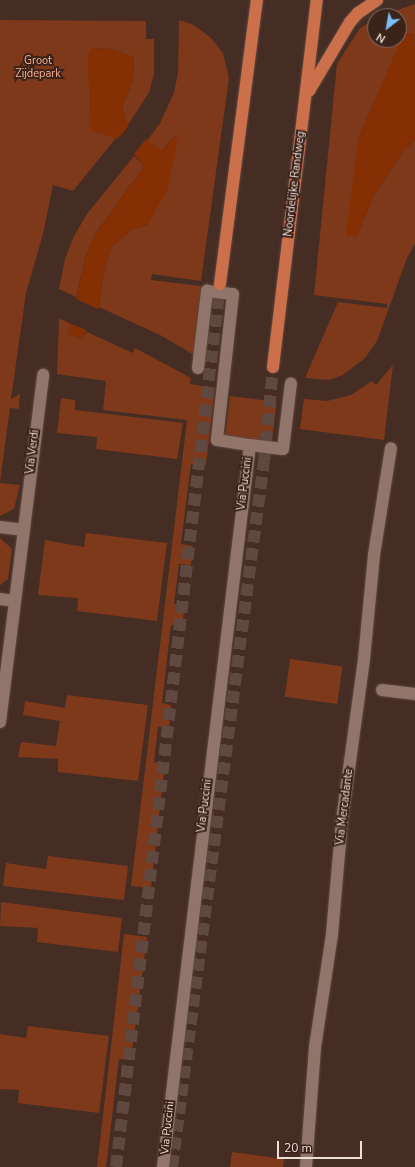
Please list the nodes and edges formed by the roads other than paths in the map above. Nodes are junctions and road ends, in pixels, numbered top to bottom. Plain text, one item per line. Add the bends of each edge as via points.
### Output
1 (257, 0) edge
2 (317, 0) edge
3 (377, 0) edge
4 (306, 96) junction
5 (220, 284) tunnel mouth
6 (273, 367) tunnel mouth
7 (198, 368) dead end
8 (43, 375) dead end
9 (291, 383) dead end
10 (250, 445) junction
11 (391, 448) dead end
12 (0, 527) edge
13 (24, 530) junction
14 (0, 599) edge
15 (15, 600) junction
16 (382, 690) dead end
17 (415, 694) edge
18 (0, 722) edge
19 (163, 1167) edge
20 (306, 1167) edge

1 - 5 main road
2 - 4 main road, Noordelijke Randweg
3 - 4 main road via 350,22
4 - 6 main road, Noordelijke Randweg
7 - 10 street, Via Puccini via 207,291 234,294 217,440
8 - 13 street, Via Verdi
9 - 10 street, Via Puccini via 283,449
10 - 19 street, Via Puccini
11 - 20 street, Via Mercadante via 374,555 364,659 342,820 332,934 315,1047
12 - 13 street
13 - 15 street, Via Verdi
14 - 15 street
15 - 18 street, Via Verdi
16 - 17 street

